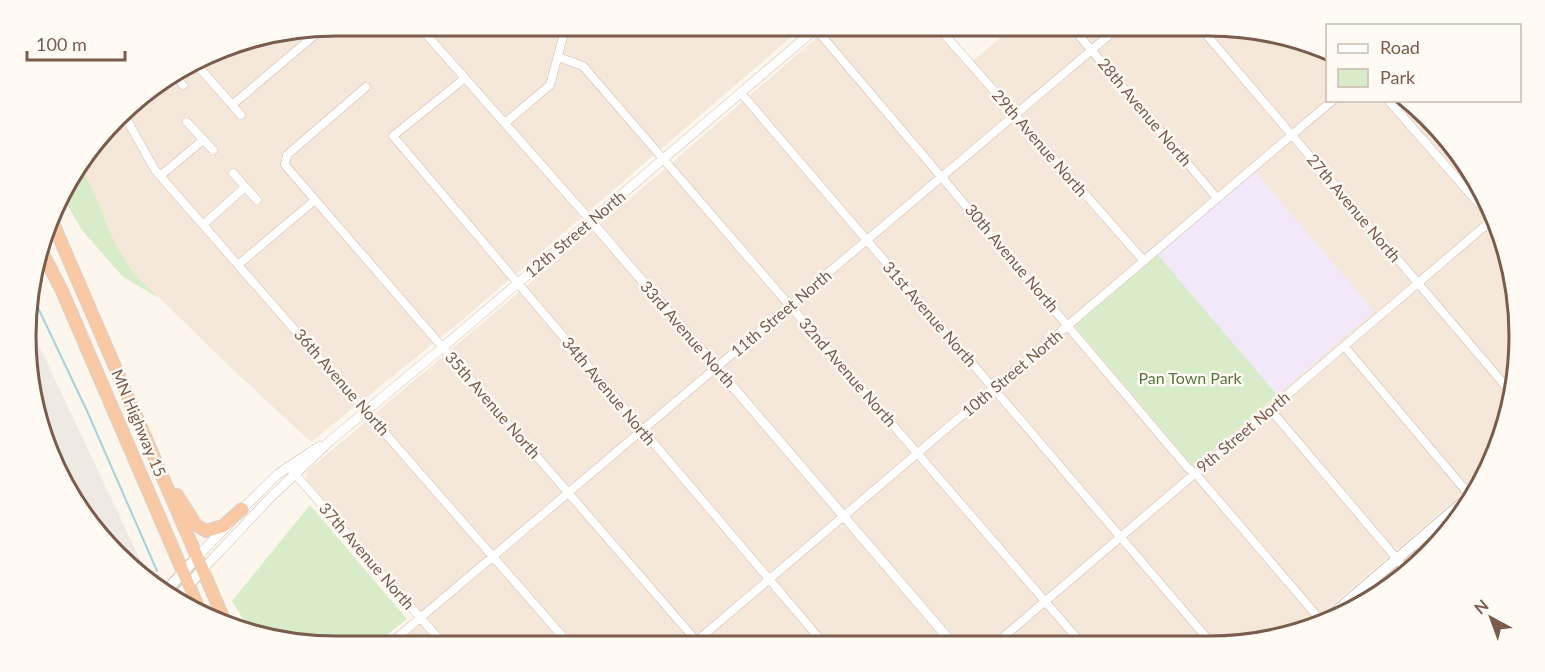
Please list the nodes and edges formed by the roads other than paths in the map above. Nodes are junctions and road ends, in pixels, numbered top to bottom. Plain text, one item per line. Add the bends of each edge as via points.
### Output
1 (428, 36) edge
2 (563, 36) edge
3 (808, 36) edge
4 (825, 36) edge
5 (946, 36) edge
6 (1080, 36) edge
7 (1108, 36) edge
8 (1208, 36) edge
9 (313, 37) edge
10 (1092, 50) junction
11 (558, 57) junction
12 (200, 69) edge
13 (465, 78) junction
14 (179, 81) edge
15 (183, 85) dead end
16 (366, 87) dead end
17 (741, 93) junction
18 (1331, 102) edge
19 (1391, 102) edge
20 (232, 105) junction
21 (241, 115) dead end
22 (1015, 115) junction
23 (127, 121) edge
24 (188, 122) dead end
25 (505, 123) junction
26 (1292, 135) junction
27 (203, 140) junction
28 (213, 150) dead end
29 (663, 159) junction
30 (233, 173) dead end
31 (160, 176) junction
32 (942, 177) junction
33 (245, 187) junction
34 (1217, 198) junction
35 (257, 200) dead end
36 (315, 200) junction
37 (1478, 202) edge
38 (591, 221) junction
39 (204, 224) junction
40 (1487, 225) edge
41 (56, 230) edge
42 (867, 240) junction
43 (46, 259) edge
44 (1144, 261) junction
45 (239, 264) junction
46 (518, 283) junction
47 (1418, 283) junction
48 (790, 306) junction
49 (1069, 325) junction
50 (1344, 346) junction
51 (443, 347) junction
52 (716, 368) junction
53 (1505, 385) edge
54 (994, 389) junction
55 (133, 408) junction
56 (1270, 409) junction
57 (366, 410) junction
58 (642, 430) junction
59 (330, 441) junction
60 (918, 454) junction
61 (288, 466) junction
62 (1195, 473) junction
63 (296, 474) junction
64 (1467, 489) edge
65 (568, 493) junction
66 (242, 509) junction
67 (1450, 515) edge
68 (844, 516) junction
69 (1120, 537) junction
70 (494, 556) junction
71 (197, 557) junction
72 (1397, 560) junction
73 (1402, 566) edge
74 (202, 570) junction
75 (184, 571) junction
76 (769, 580) junction
77 (189, 585) junction
78 (171, 586) edge
79 (182, 593) edge
80 (1045, 601) junction
81 (197, 602) edge
82 (1348, 602) edge
83 (221, 613) edge
84 (1315, 616) edge
85 (421, 618) junction
86 (399, 636) edge
87 (436, 636) edge
88 (562, 636) edge
89 (689, 636) edge
90 (705, 636) edge
91 (817, 636) edge
92 (946, 636) edge
93 (1004, 636) edge
94 (1075, 636) edge
95 (1205, 636) edge

1 - 13 street, 33rd Avenue North
2 - 11 street
3 - 17 street, 12th Street North
4 - 32 street, 30th Avenue North
5 - 22 street, 29th Avenue North
6 - 10 street, 28th Avenue North
7 - 10 street, 11th Street North
8 - 26 street, 27th Avenue North
9 - 20 street
10 - 22 street, 11th Street North
10 - 34 street, 28th Avenue North
11 - 25 street via 550,85
11 - 29 street, 32nd Avenue North via 583,66
12 - 20 street
13 - 25 street, 33rd Avenue North
13 - 46 street, 34th Avenue North via 393,136
14 - 15 street
16 - 36 street, 35th Avenue North via 287,155 285,165
17 - 29 street, 12th Street North
17 - 42 street, 31st Avenue North
18 - 26 street, 10th Street North
19 - 37 street
20 - 21 street
22 - 32 street, 11th Street North
22 - 44 street, 29th Avenue North
23 - 31 street, 36th Avenue North
24 - 27 street
25 - 38 street, 33rd Avenue North
26 - 34 street, 10th Street North
26 - 47 street, 27th Avenue North
27 - 28 street
27 - 31 street
29 - 38 street, 12th Street North
29 - 48 street, 32nd Avenue North
30 - 33 street
31 - 39 street, 36th Avenue North
32 - 42 street, 11th Street North
32 - 49 street, 30th Avenue North
33 - 35 street
33 - 39 street
34 - 44 street, 10th Street North
36 - 45 street
36 - 51 street, 35th Avenue North
38 - 46 street, 12th Street North
38 - 52 street, 33rd Avenue North
39 - 45 street, 36th Avenue North
40 - 47 street, 9th Street North
41 - 55 highway, MN Highway 15
42 - 48 street, 11th Street North
42 - 54 street, 31st Avenue North
43 - 75 highway, MN Highway 15
44 - 49 street, 10th Street North
45 - 57 street, 36th Avenue North
46 - 51 street, 12th Street North
46 - 58 street, 34th Avenue North
47 - 50 street, 9th Street North
47 - 53 street, 27th Avenue North
48 - 52 street, 11th Street North
48 - 60 street, 32nd Avenue North
49 - 54 street, 10th Street North
49 - 62 street, 30th Avenue North
50 - 56 street, 9th Street North
50 - 64 street
51 - 57 street, 12th Street North
51 - 65 street, 35th Avenue North
52 - 58 street, 11th Street North
52 - 68 street, 33rd Avenue North
54 - 60 street, 10th Street North
54 - 69 street, 31st Avenue North
55 - 66 highway via 195,525 206,531 216,530
55 - 71 highway, MN Highway 15
56 - 62 street, 9th Street North
56 - 72 street
57 - 59 street, 12th Street North
57 - 70 street, 36th Avenue North
58 - 65 street, 11th Street North
58 - 76 street, 34th Avenue North
59 - 61 street, 12th Street North
59 - 63 street, 12th Street North
60 - 68 street, 10th Street North
60 - 80 street, 32nd Avenue North
61 - 63 street, 37th Avenue North
61 - 66 street, 12th Street North
62 - 69 street, 9th Street North
62 - 84 street, 30th Avenue North
63 - 74 street, 12th Street North
63 - 85 street, 37th Avenue North
65 - 70 street, 11th Street North
65 - 89 street, 35th Avenue North
66 - 71 street, 12th Street North
67 - 72 main road
68 - 76 street, 10th Street North
68 - 92 street, 33rd Avenue North
69 - 80 street, 9th Street North
69 - 95 street, 31st Avenue North
70 - 85 street, 11th Street North
70 - 88 street, 36th Avenue North
71 - 74 highway, MN Highway 15
71 - 75 main road
72 - 73 street
72 - 82 main road
74 - 77 main road, 12th Street North
74 - 83 highway, MN Highway 15
75 - 77 highway, MN Highway 15
75 - 78 main road
76 - 90 street, 10th Street North
76 - 91 street, 34th Avenue North
77 - 79 main road, 12th Street North
77 - 81 highway, MN Highway 15
80 - 93 street, 9th Street North
80 - 94 street, 32nd Avenue North
85 - 86 street, 11th Street North
85 - 87 street, 37th Avenue North

